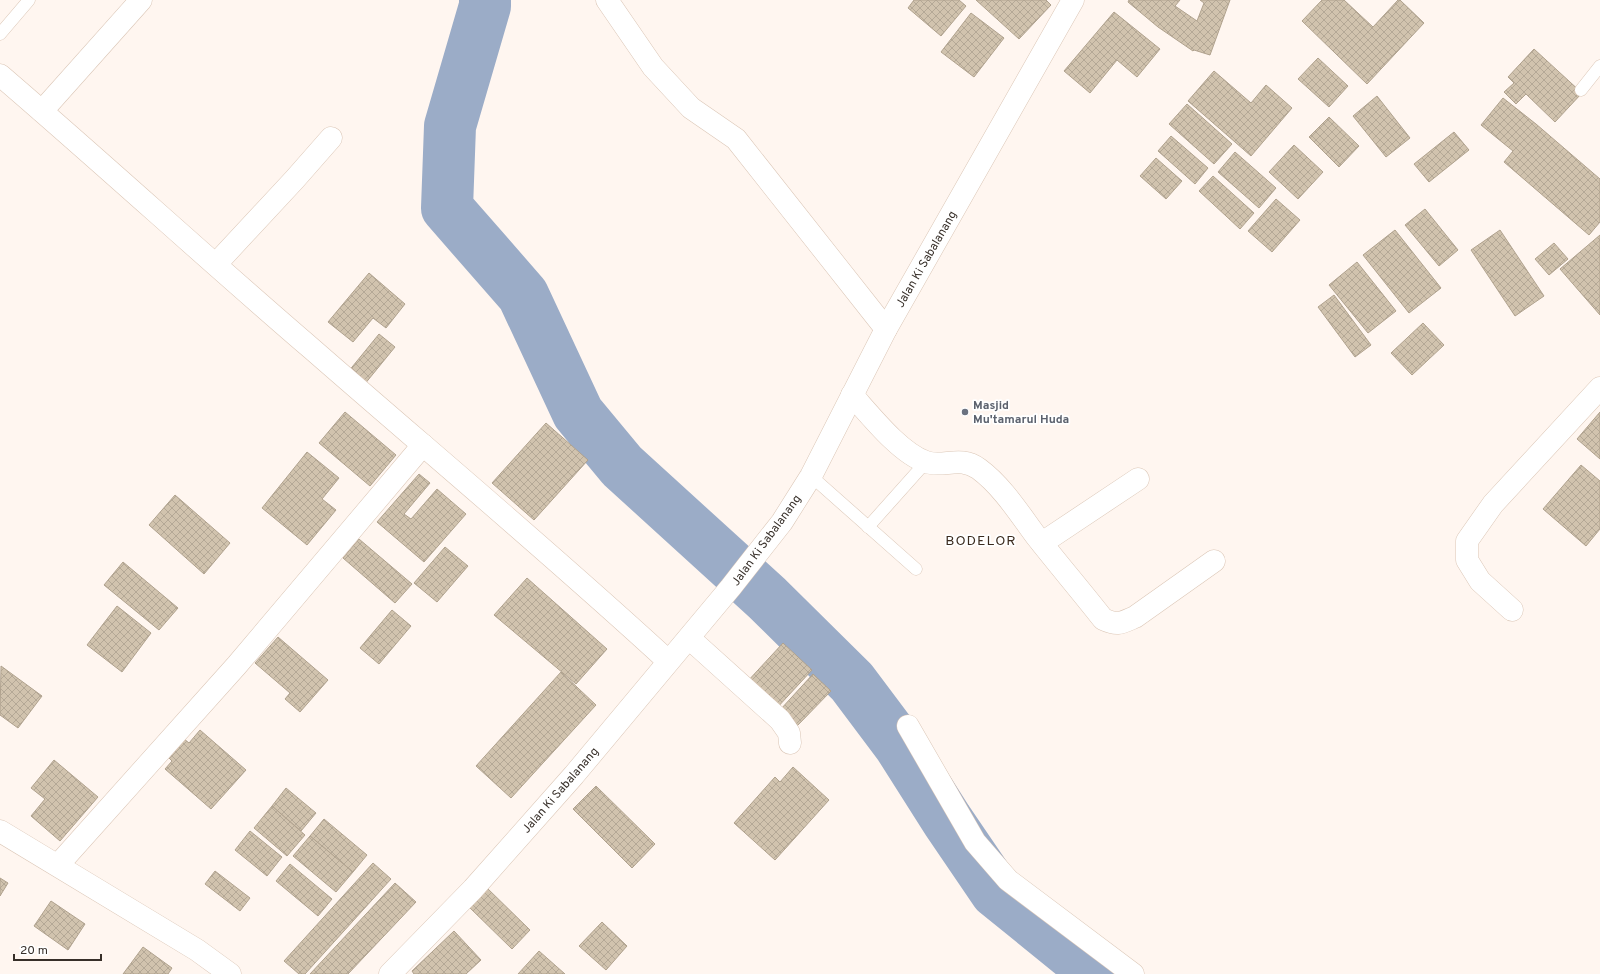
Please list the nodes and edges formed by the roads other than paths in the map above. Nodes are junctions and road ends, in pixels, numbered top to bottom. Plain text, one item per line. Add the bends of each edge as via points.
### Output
1 (29, 0) edge
2 (141, 0) edge
3 (607, 0) edge
4 (1073, 0) edge
5 (0, 34) edge
6 (1600, 66) edge
7 (0, 75) edge
8 (1581, 90) dead end
9 (42, 111) junction
10 (331, 138) dead end
11 (216, 264) junction
12 (886, 329) junction
13 (1600, 388) edge
14 (852, 395) junction
15 (423, 446) junction
16 (926, 462) junction
17 (811, 476) junction
18 (1138, 479) dead end
19 (868, 527) junction
20 (1042, 544) junction
21 (1214, 561) dead end
22 (916, 569) dead end
23 (1512, 610) dead end
24 (689, 638) junction
25 (668, 661) junction
26 (908, 726) dead end
27 (790, 742) dead end
28 (0, 831) edge
29 (58, 865) junction
30 (394, 973) edge
31 (230, 974) edge
32 (1133, 974) edge

1 - 5 lane
2 - 9 street
3 - 12 street via 653,67 691,108 736,139
4 - 12 street, Jalan Ki Sabalanang
6 - 8 lane
7 - 9 street
9 - 11 street
10 - 11 street
11 - 15 street
12 - 14 street, Jalan Ki Sabalanang
13 - 23 street via 1493,504 1467,541 1467,560 1480,581
14 - 16 street via 897,442
14 - 17 street, Jalan Ki Sabalanang
15 - 25 street via 609,606
15 - 29 street via 237,665
16 - 19 lane
16 - 20 street via 957,462 977,467 998,486
17 - 19 lane
17 - 24 street, Jalan Ki Sabalanang via 755,558
18 - 20 street
19 - 22 lane
20 - 21 street via 1103,618 1112,623 1120,623 1135,617
24 - 25 street, Jalan Ki Sabalanang
24 - 27 street via 780,720 789,733
25 - 30 street, Jalan Ki Sabalanang via 574,776
26 - 32 street via 975,842 1008,880
28 - 29 street
29 - 31 street via 197,950

